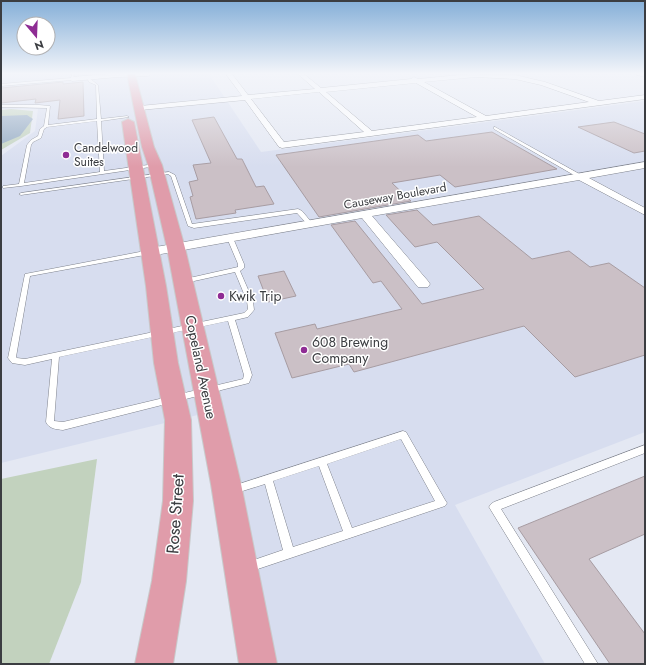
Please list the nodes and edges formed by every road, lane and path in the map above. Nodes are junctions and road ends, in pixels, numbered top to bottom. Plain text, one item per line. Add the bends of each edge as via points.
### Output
1 (97, 105) edge
2 (139, 105) edge
3 (169, 105) edge
4 (254, 105) edge
5 (338, 105) edge
6 (465, 105) edge
7 (573, 105) edge
8 (1, 106) edge
9 (140, 108) junction
10 (126, 113) junction
11 (486, 117) junction
12 (98, 120) junction
13 (46, 126) junction
14 (495, 128) dead end
15 (370, 132) junction
16 (146, 135) junction
17 (645, 165) edge
18 (156, 170) junction
19 (102, 173) junction
20 (138, 173) junction
21 (581, 177) junction
22 (21, 185) junction
23 (5, 187) dead end
24 (21, 194) dead end
25 (645, 212) edge
26 (365, 215) junction
27 (310, 224) junction
28 (230, 238) junction
29 (176, 248) junction
30 (150, 252) junction
31 (237, 270) junction
32 (183, 282) junction
33 (423, 284) dead end
34 (231, 318) junction
35 (192, 326) junction
36 (162, 332) junction
37 (56, 355) junction
38 (207, 391) junction
39 (174, 398) junction
40 (645, 449) edge
41 (322, 462) junction
42 (268, 479) junction
43 (227, 492) junction
44 (349, 534) junction
45 (289, 553) junction
46 (241, 570) junction
47 (154, 664) edge
48 (258, 664) edge
49 (592, 664) edge

1 - 12 lane
2 - 9 highway, Copeland Avenue
3 - 9 street
4 - 15 street via 281,144
5 - 15 street
6 - 11 street
7 - 11 street
8 - 13 lane via 49,108
9 - 16 highway, Copeland Avenue
10 - 12 lane
10 - 16 highway via 135,119 140,132
10 - 20 highway
11 - 15 street
12 - 13 lane
12 - 19 lane
13 - 22 lane via 42,129 40,138 29,145
14 - 21 lane
16 - 18 highway, Copeland Avenue
17 - 21 street, Causeway Boulevard
18 - 20 lane
18 - 20 lane
18 - 27 lane via 174,175 190,225 298,211
18 - 29 highway, Copeland Avenue
19 - 20 lane
19 - 22 lane
20 - 24 lane
20 - 30 highway
21 - 25 street
21 - 26 street, Causeway Boulevard
22 - 23 lane
26 - 27 street, Causeway Boulevard
26 - 33 street
27 - 28 street, Causeway Boulevard
28 - 29 street, Causeway Boulevard
28 - 31 lane via 240,264
29 - 30 street, Causeway Boulevard
29 - 32 highway, Copeland Avenue
30 - 36 highway
30 - 37 lane via 27,274 12,358 25,362
31 - 32 lane
31 - 34 lane via 250,301 251,310
32 - 35 highway, Copeland Avenue
34 - 35 lane
34 - 38 lane via 248,375 246,381
35 - 36 lane
35 - 38 highway, Copeland Avenue
36 - 37 lane
36 - 39 highway, Rose Street
37 - 39 lane via 50,422 54,425 63,426
38 - 39 lane
38 - 43 highway, Copeland Avenue
39 - 47 highway, Rose Street via 178,420 178,500 169,581
40 - 49 lane via 494,507
41 - 42 lane
41 - 44 lane
41 - 44 lane via 404,436 442,503
42 - 43 lane
42 - 45 lane
43 - 46 highway, Copeland Avenue
44 - 45 lane
45 - 46 lane
46 - 48 highway, Copeland Avenue

